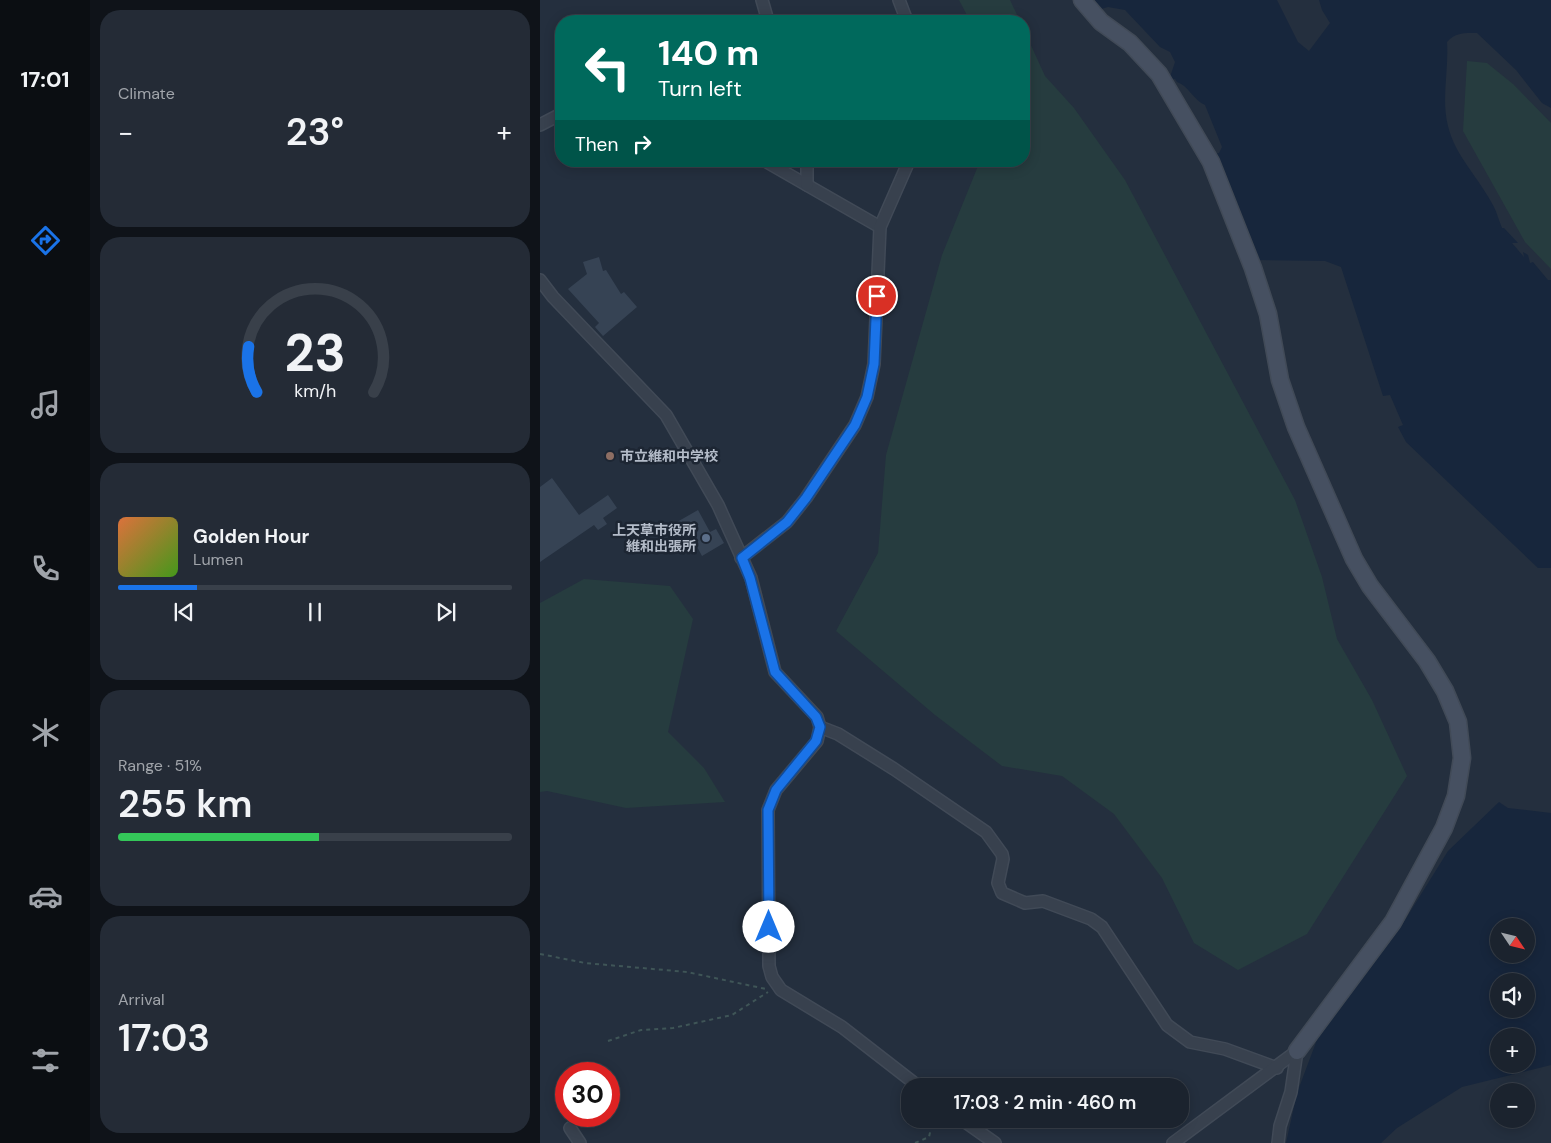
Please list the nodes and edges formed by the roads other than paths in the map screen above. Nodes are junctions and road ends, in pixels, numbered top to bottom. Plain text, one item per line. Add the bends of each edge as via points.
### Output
1 (762, 0) edge
2 (899, 0) edge
3 (1082, 0) edge
4 (766, 15) edge
5 (905, 15) edge
6 (555, 117) edge
7 (540, 125) edge
8 (776, 167) edge
9 (807, 167) edge
10 (906, 167) edge
11 (807, 185) junction
12 (880, 227) junction
13 (540, 280) edge
14 (742, 558) junction
15 (820, 727) junction
16 (1297, 1051) junction
17 (1277, 1068) junction
18 (908, 1078) edge
19 (570, 1128) dead end
20 (974, 1128) edge
21 (580, 1143) edge
22 (995, 1143) edge
23 (1173, 1143) edge
24 (1278, 1143) edge

1 - 4 street
2 - 5 street
3 - 16 street via 1101,22 1130,43 1159,74 1211,162 1268,314 1280,380 1296,427 1354,559 1370,586 1427,661 1458,722 1462,758 1456,796 1444,828 1393,922
6 - 7 street
8 - 11 street
9 - 11 street
10 - 12 street
11 - 12 street
12 - 14 street via 874,364 864,404 855,425 787,522
13 - 14 street via 666,416 718,505
14 - 15 street via 775,672 816,717
15 - 17 street via 838,734 894,769 986,832 1002,854 998,883 1002,893 1025,902 1043,901 1091,919 1102,927 1167,1025 1190,1042
15 - 18 street via 816,741 776,790 768,810 769,966 781,990 842,1027
16 - 17 street
16 - 24 street
17 - 23 street
19 - 21 street
20 - 22 street

